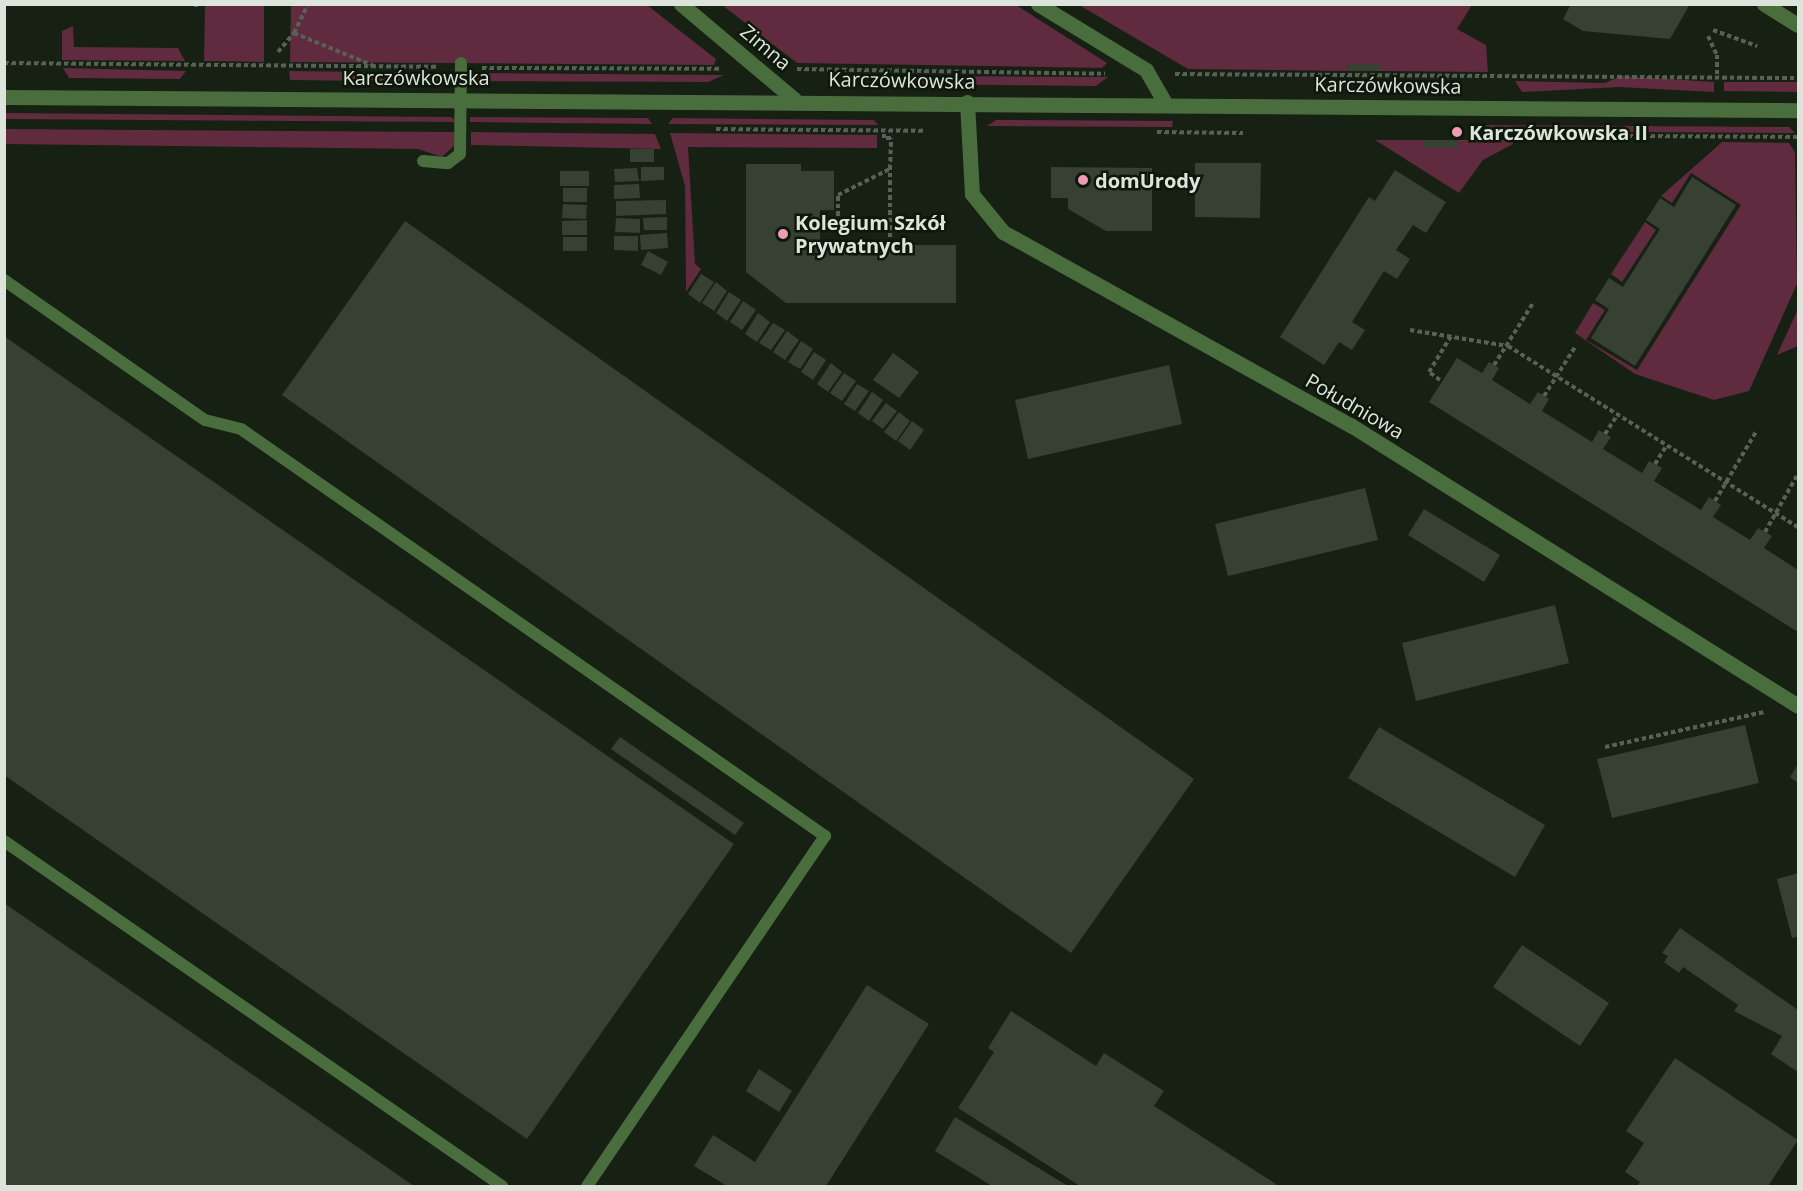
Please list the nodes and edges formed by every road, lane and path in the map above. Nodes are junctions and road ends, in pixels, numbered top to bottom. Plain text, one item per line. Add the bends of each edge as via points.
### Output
1 (308, 4) edge
2 (681, 4) edge
3 (1038, 4) edge
4 (1764, 4) edge
5 (1798, 25) edge
6 (1713, 30) dead end
7 (294, 33) junction
8 (1708, 36) dead end
9 (1758, 46) dead end
10 (278, 52) dead end
11 (786, 62) dead end
12 (4, 63) edge
13 (461, 65) junction
14 (378, 67) junction
15 (723, 69) dead end
16 (1148, 74) junction
17 (1716, 77) junction
18 (1798, 78) edge
19 (4, 97) edge
20 (460, 99) junction
21 (794, 99) junction
22 (966, 102) junction
23 (1167, 104) junction
24 (1798, 110) edge
25 (884, 131) dead end
26 (423, 161) dead end
27 (890, 169) junction
28 (820, 223) dead end
29 (890, 245) dead end
30 (4, 280) edge
31 (1533, 303) dead end
32 (1410, 330) dead end
33 (1451, 336) junction
34 (1508, 346) junction
35 (1575, 347) dead end
36 (1494, 365) dead end
37 (1557, 376) junction
38 (1440, 380) dead end
39 (1544, 396) dead end
40 (1618, 414) junction
41 (1757, 430) dead end
42 (1605, 434) dead end
43 (1667, 445) junction
44 (1655, 464) dead end
45 (1798, 474) edge
46 (1726, 482) junction
47 (1715, 501) dead end
48 (1776, 513) junction
49 (1798, 527) edge
50 (1765, 532) dead end
51 (1798, 706) edge
52 (1775, 710) dead end
53 (1605, 747) dead end
54 (4, 841) edge
55 (502, 1186) edge
56 (587, 1186) edge

1 - 7 path
2 - 21 street, Zimna
3 - 16 street
4 - 5 street
6 - 9 path
7 - 10 path
7 - 14 path
8 - 17 path via 1717,55
11 - 16 path via 795,69 900,74
12 - 14 path
13 - 14 path
13 - 15 path
13 - 20 lane
16 - 17 path
16 - 23 street
17 - 18 path
19 - 20 street, Karczówkowska
20 - 21 street, Karczówkowska
20 - 26 lane via 459,154 448,163
21 - 22 street, Karczówkowska
22 - 23 street, Karczówkowska
22 - 51 street, Południowa via 972,194 1003,232 1352,426
23 - 24 street, Karczówkowska
25 - 27 path via 884,138 891,138
27 - 28 path via 838,195 838,223
27 - 29 path
30 - 56 lane via 205,420 241,429 825,836
31 - 34 path
32 - 33 path
33 - 34 path
33 - 38 path via 1429,372
34 - 36 path
34 - 37 path
35 - 37 path
37 - 39 path
37 - 40 path
40 - 42 path
40 - 43 path
41 - 46 path
43 - 44 path
43 - 46 path
45 - 48 path
46 - 47 path
46 - 48 path
48 - 49 path
48 - 50 path
52 - 53 path
54 - 55 lane

